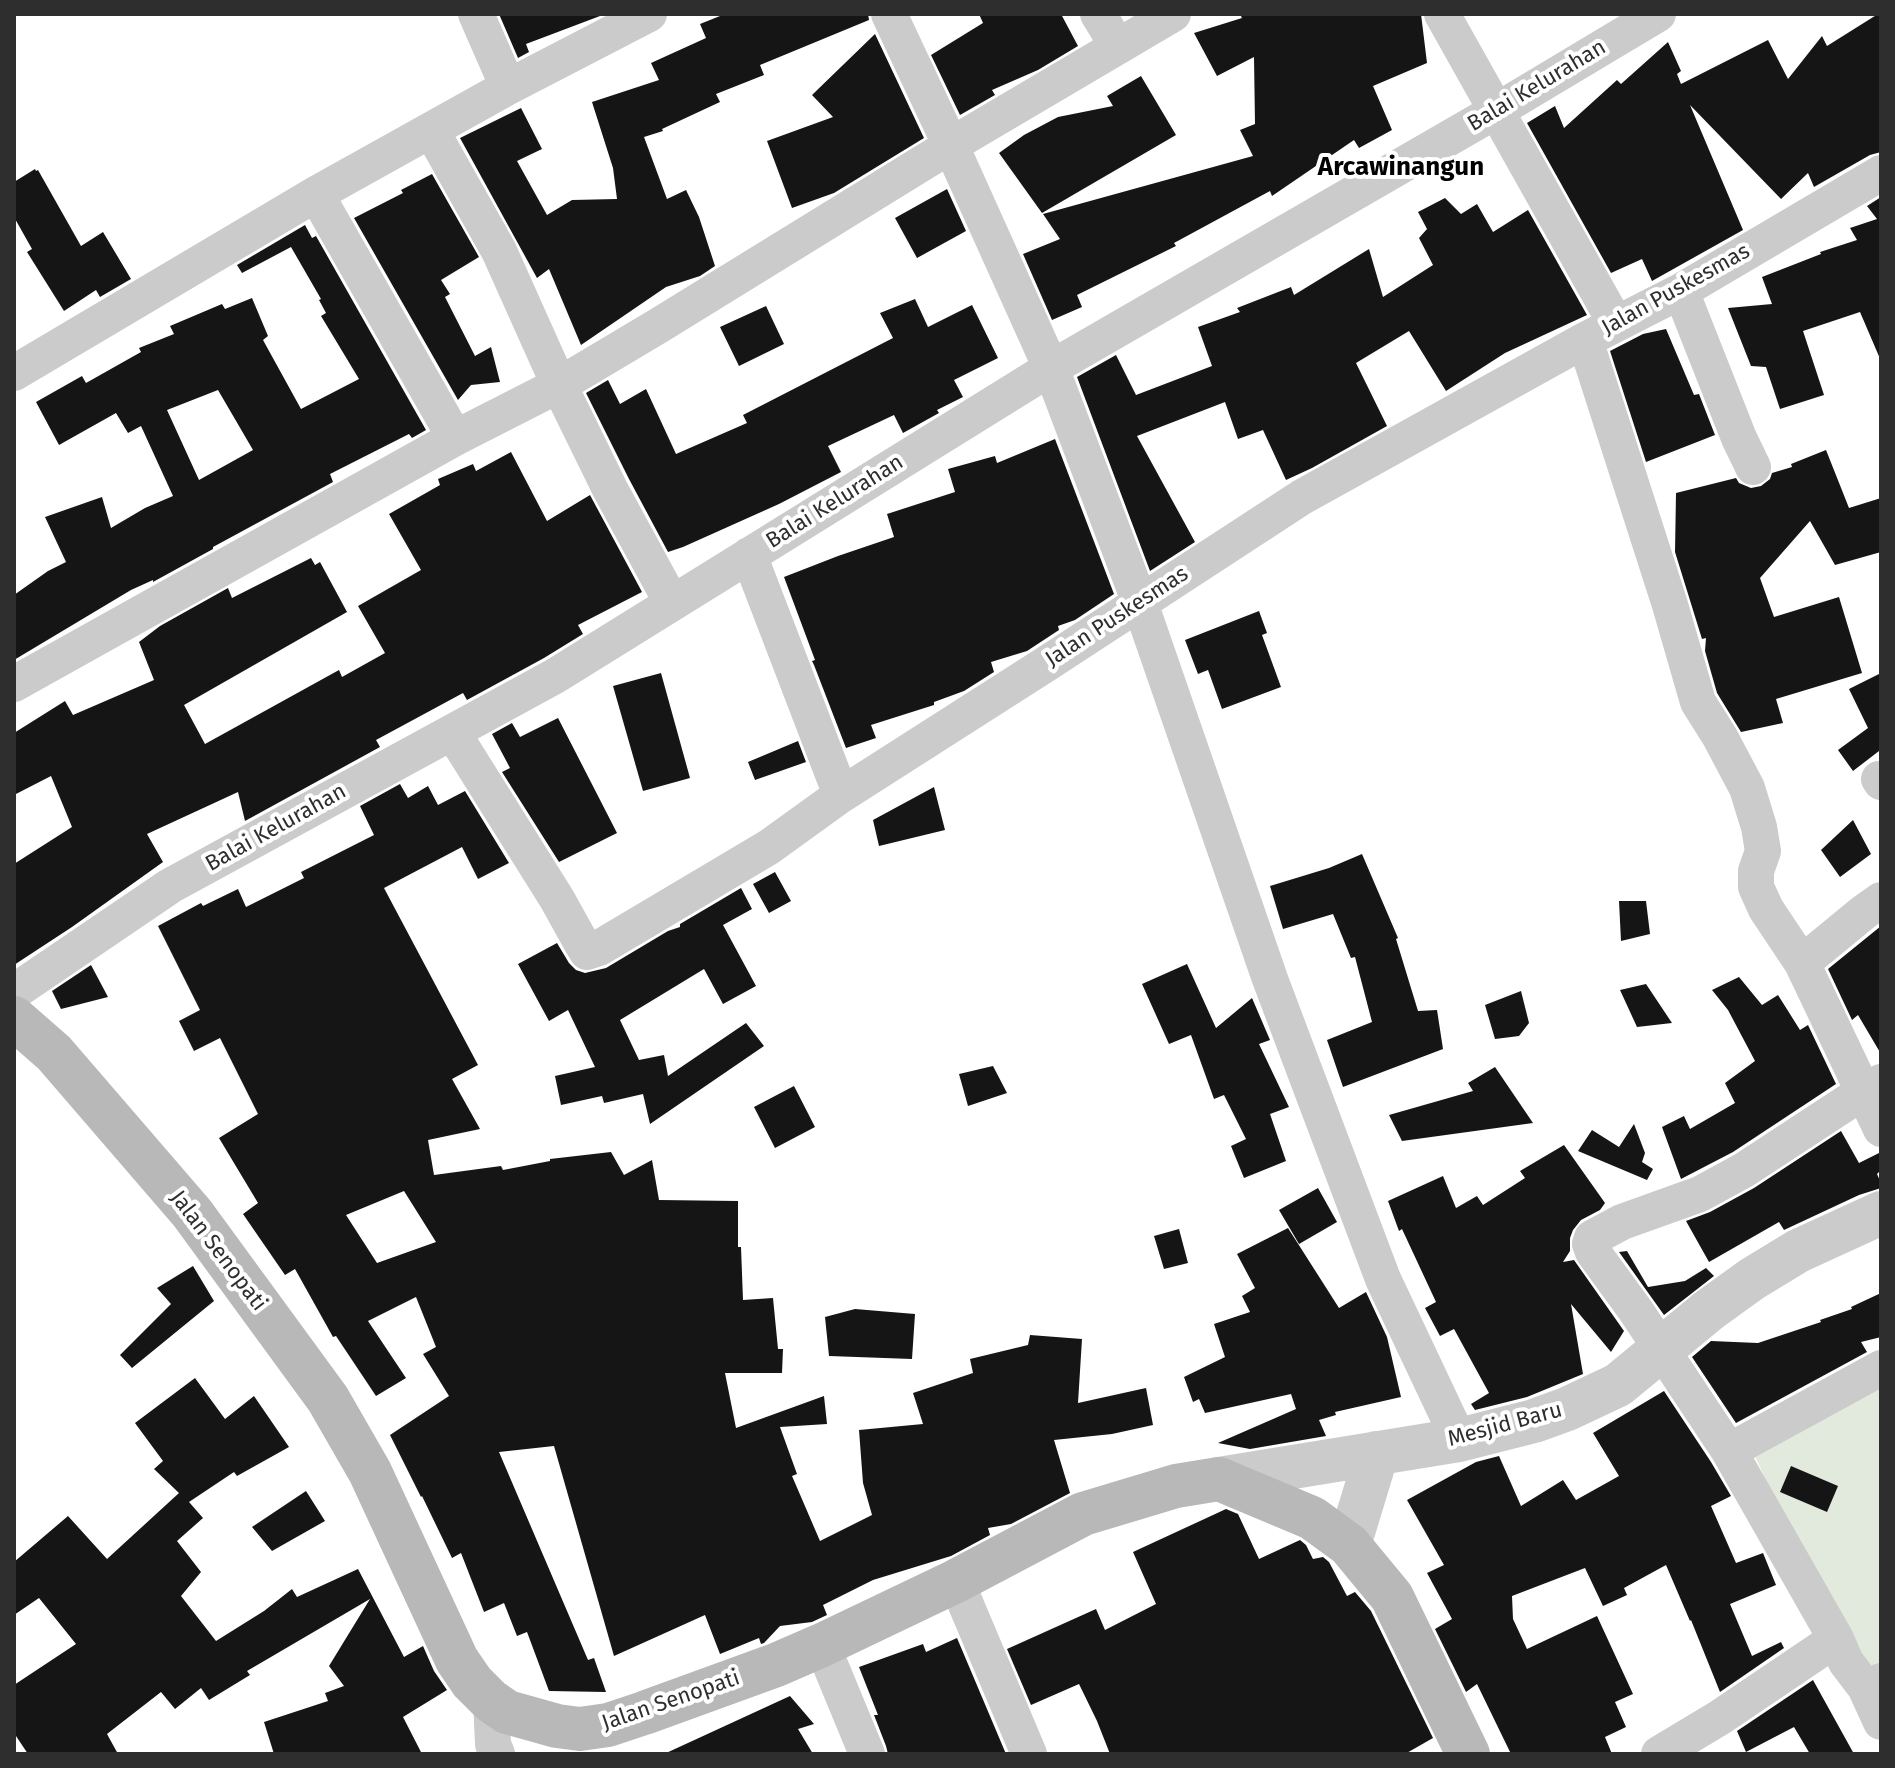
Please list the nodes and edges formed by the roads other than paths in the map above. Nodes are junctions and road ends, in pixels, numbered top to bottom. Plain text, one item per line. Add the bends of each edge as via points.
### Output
1 (476, 14) edge
2 (649, 14) edge
3 (889, 14) edge
4 (1098, 14) edge
5 (1173, 14) edge
6 (1442, 14) edge
7 (1658, 14) edge
8 (1117, 45) junction
9 (508, 87) junction
10 (1496, 111) junction
11 (431, 130) junction
12 (951, 146) junction
13 (1881, 173) edge
14 (316, 194) junction
15 (1681, 291) junction
16 (1601, 332) junction
17 (1051, 368) junction
18 (14, 373) edge
19 (559, 385) junction
20 (455, 438) junction
21 (1753, 467) dead end
22 (749, 555) junction
23 (672, 603) junction
24 (1140, 603) junction
25 (14, 684) edge
26 (453, 733) junction
27 (841, 795) junction
28 (1881, 900) edge
29 (1802, 963) junction
30 (14, 992) edge
31 (14, 1018) edge
32 (1872, 1087) edge
33 (1881, 1129) edge
34 (1881, 1213) edge
35 (1661, 1348) junction
36 (1881, 1368) edge
37 (1459, 1440) junction
38 (1729, 1451) junction
39 (1377, 1453) junction
40 (1219, 1479) junction
41 (1349, 1545) junction
42 (956, 1581) junction
43 (1836, 1639) junction
44 (822, 1645) junction
45 (1873, 1684) edge
46 (491, 1701) junction
47 (1881, 1722) edge
48 (488, 1751) edge
49 (867, 1754) edge
50 (1029, 1754) edge
51 (1468, 1754) edge
52 (1659, 1754) edge

1 - 9 street
2 - 9 street
3 - 12 street
4 - 8 street
5 - 8 street
6 - 10 street
7 - 10 street, Balai Kelurahan
8 - 12 street
9 - 11 street
10 - 16 street via 1528,166
10 - 17 street, Balai Kelurahan
11 - 14 street
11 - 19 street via 499,251
12 - 17 street
12 - 19 street
13 - 15 street, Jalan Puskesmas
14 - 18 street
14 - 20 street
15 - 16 street, Jalan Puskesmas
15 - 21 street
16 - 24 street, Jalan Puskesmas via 1302,497
16 - 29 street via 1698,702 1747,788 1759,827 1763,851 1756,887
17 - 22 street, Balai Kelurahan
17 - 24 street
19 - 20 street
19 - 23 street
20 - 25 street
22 - 23 street, Balai Kelurahan
22 - 27 street
23 - 26 street, Balai Kelurahan
24 - 27 street, Jalan Puskesmas
24 - 37 street via 1270,979 1383,1279
26 - 27 street, Jalan Puskesmas via 587,952 616,940 769,847
26 - 30 street, Balai Kelurahan via 170,886
28 - 29 street
29 - 32 street
31 - 46 main road, Jalan Senopati via 54,1053 192,1213 328,1399 370,1472 457,1660
32 - 33 street
32 - 35 street via 1700,1194 1592,1238 1593,1252
34 - 35 street, Mesjid Baru via 1752,1279
35 - 37 street, Mesjid Baru via 1618,1385 1567,1409
35 - 38 street
36 - 38 street
37 - 39 street, Mesjid Baru
38 - 43 street
39 - 40 street, Mesjid Baru
39 - 41 street
40 - 41 main road via 1312,1518
40 - 42 main road, Jalan Senopati via 1083,1514
41 - 51 main road via 1392,1597
42 - 44 main road, Jalan Senopati
42 - 50 street
43 - 45 street via 1846,1662
43 - 52 street
44 - 46 main road, Jalan Senopati via 597,1727 557,1726 507,1712
44 - 49 street
45 - 47 street
46 - 48 street

